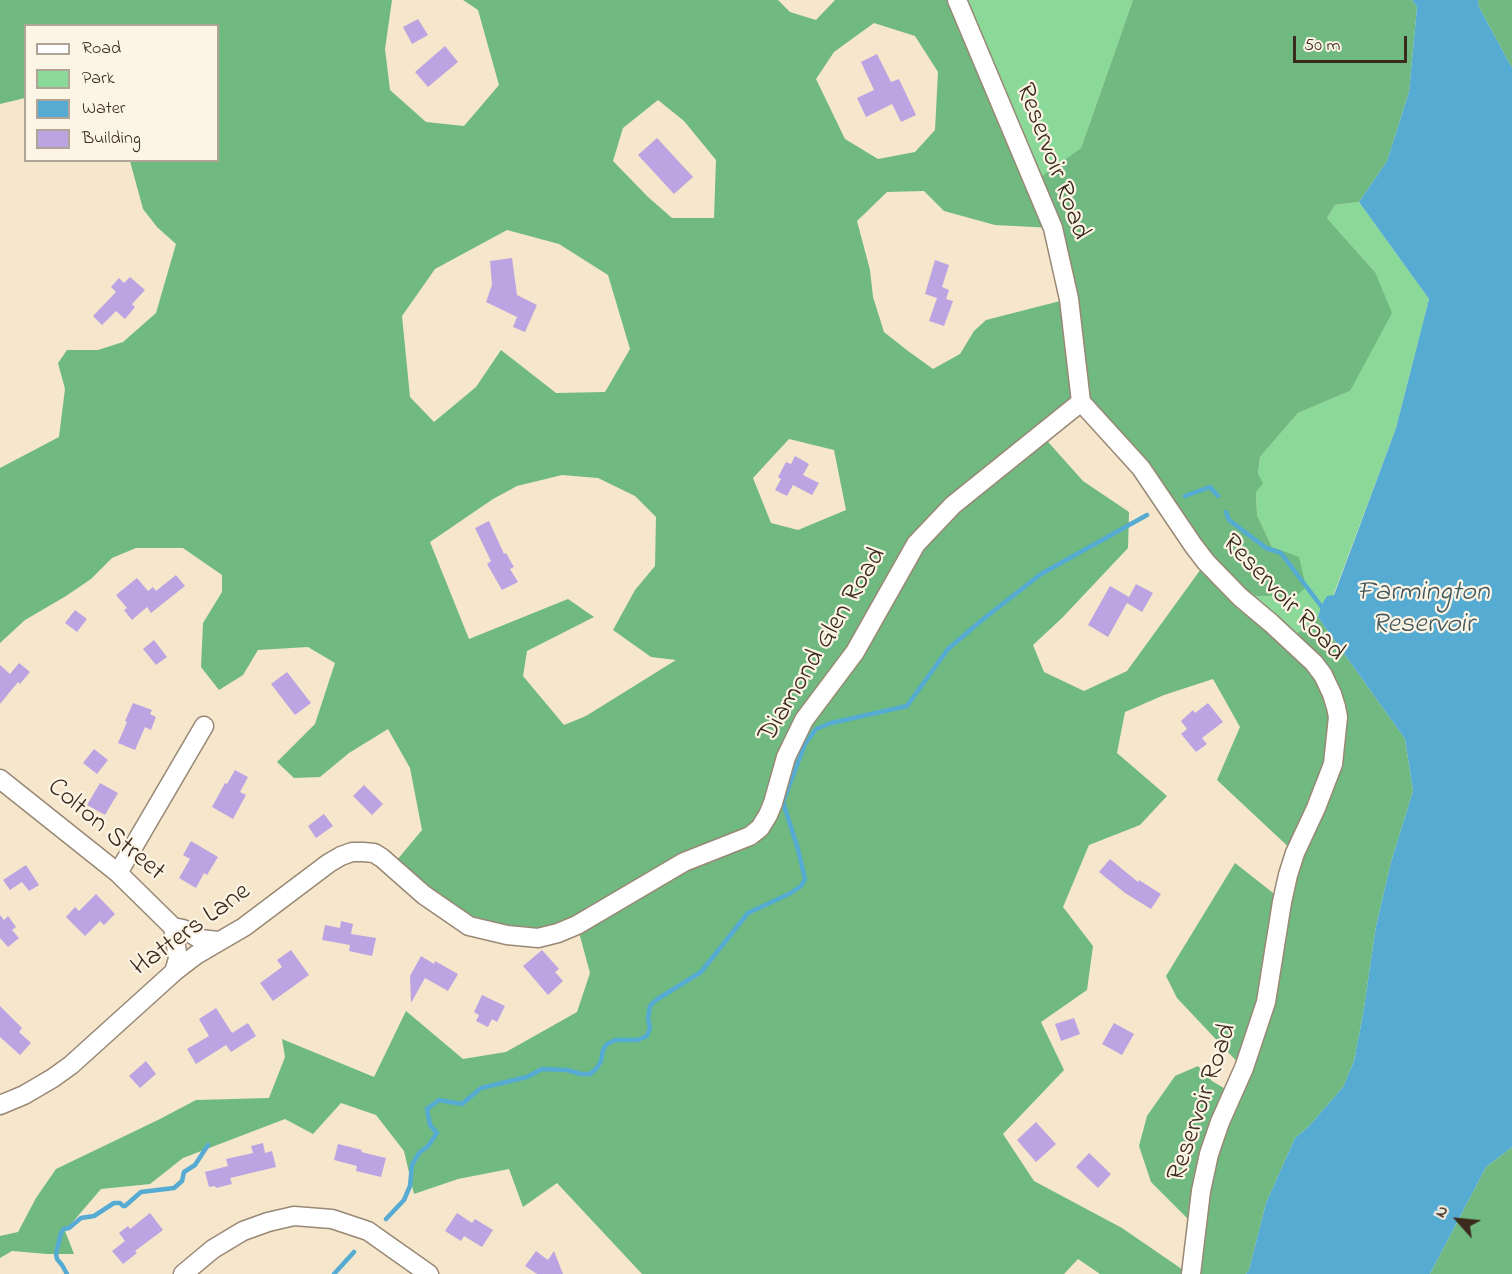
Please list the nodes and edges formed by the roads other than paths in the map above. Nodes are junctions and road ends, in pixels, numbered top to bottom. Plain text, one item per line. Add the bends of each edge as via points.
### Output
1 (957, 0) edge
2 (1081, 402) junction
3 (204, 726) dead end
4 (0, 779) edge
5 (363, 852) joint
6 (118, 873) junction
7 (173, 927) junction
8 (218, 941) junction
9 (174, 972) junction
10 (0, 1105) edge
11 (183, 1274) edge
12 (429, 1274) edge
13 (1191, 1274) edge

1 - 2 street, Reservoir Road via 1053,228 1069,299
2 - 5 street, Diamond Glen Road via 953,505 916,544 855,652 804,720 786,757 768,815 750,836 684,862 577,925 538,938 469,926 424,895 382,858
2 - 13 street, Reservoir Road via 1141,468 1206,562 1314,663 1332,694 1338,717 1333,764 1288,875 1266,1002 1209,1154
3 - 6 street
4 - 6 street, Colton Street
5 - 8 street, Hatters Lane via 352,852 329,863 244,927
6 - 7 street, Colton Street
7 - 8 street, Colton Street via 200,939
7 - 9 street via 178,951
8 - 9 street, Hatters Lane
9 - 10 street, Hatters Lane via 71,1065
11 - 12 street via 243,1231 294,1216 332,1219 368,1231

